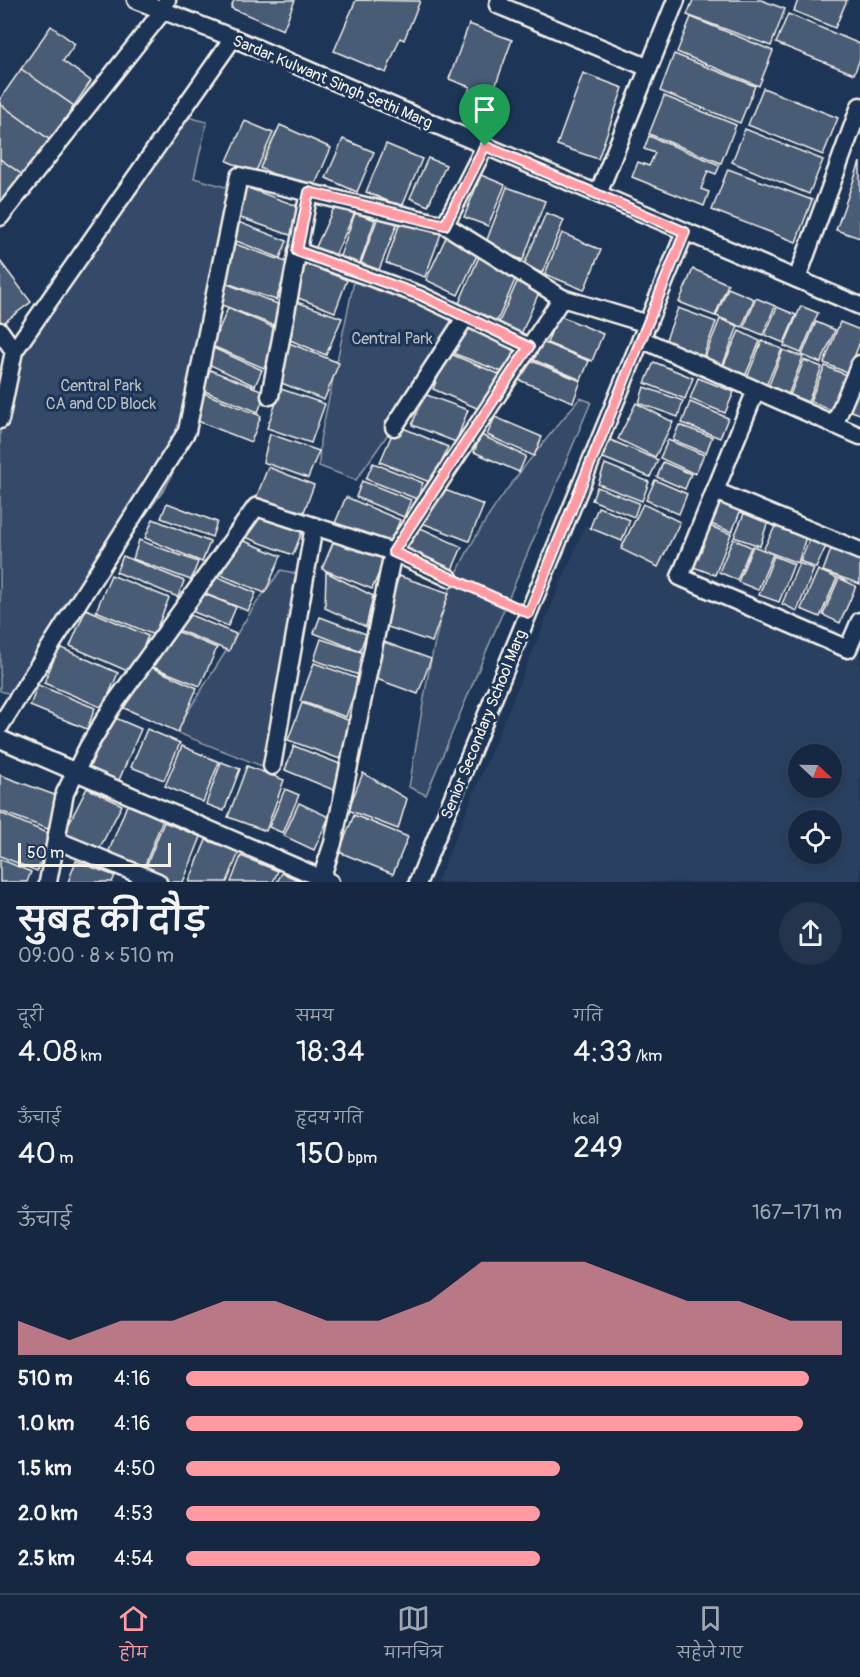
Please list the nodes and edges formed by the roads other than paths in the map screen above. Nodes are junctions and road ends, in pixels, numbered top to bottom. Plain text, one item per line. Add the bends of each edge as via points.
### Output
1 (136, 0) edge
2 (676, 0) edge
3 (495, 2) edge
4 (164, 6) edge
5 (233, 38) junction
6 (649, 68) junction
7 (860, 106) edge
8 (485, 146) junction
9 (309, 192) junction
10 (598, 194) junction
11 (0, 217) edge
12 (445, 225) junction
13 (685, 232) junction
14 (297, 251) junction
15 (797, 279) junction
16 (562, 298) junction
17 (860, 306) edge
18 (465, 318) junction
19 (0, 331) edge
20 (644, 332) junction
21 (529, 347) junction
22 (7, 352) edge
23 (860, 364) edge
24 (756, 390) junction
25 (270, 396) dead end
26 (0, 420) edge
27 (834, 424) junction
28 (394, 427) dead end
29 (860, 436) edge
30 (715, 491) junction
31 (314, 526) junction
32 (860, 551) edge
33 (393, 552) junction
34 (449, 578) road end
35 (860, 621) edge
36 (0, 726) edge
37 (0, 739) edge
38 (272, 766) dead end
39 (76, 771) junction
40 (56, 840) junction
41 (324, 881) edge
42 (48, 882) edge
43 (158, 882) edge
44 (418, 882) edge

1 - 4 street, Sardar Kulwant Singh Sethi Marg
2 - 6 street
3 - 6 street
4 - 5 street, Sardar Kulwant Singh Sethi Marg
4 - 11 street
5 - 8 street, Sardar Kulwant Singh Sethi Marg
5 - 22 street
6 - 10 street
7 - 15 street
8 - 10 street, Sardar Kulwant Singh Sethi Marg
8 - 12 street
9 - 12 street
9 - 14 street
9 - 36 street via 238,176 187,431
10 - 13 street, Sardar Kulwant Singh Sethi Marg
12 - 16 street
13 - 15 street, Sardar Kulwant Singh Sethi Marg
13 - 20 street, Senior Secondary School Marg
14 - 18 street via 420,295
14 - 25 street
15 - 17 street, Sardar Kulwant Singh Sethi Marg
16 - 20 street
16 - 21 street
18 - 21 street
18 - 28 street
19 - 22 street
20 - 24 street
20 - 44 street, Senior Secondary School Marg
21 - 33 street
22 - 26 street
23 - 27 street
24 - 27 street
24 - 30 street
27 - 29 street
30 - 32 street
30 - 35 street via 680,577 848,649
31 - 33 street
31 - 38 street
31 - 39 street via 256,507 112,707
33 - 34 street
33 - 41 street
37 - 39 street
39 - 40 street via 65,793
39 - 41 street
40 - 42 street
40 - 43 street

